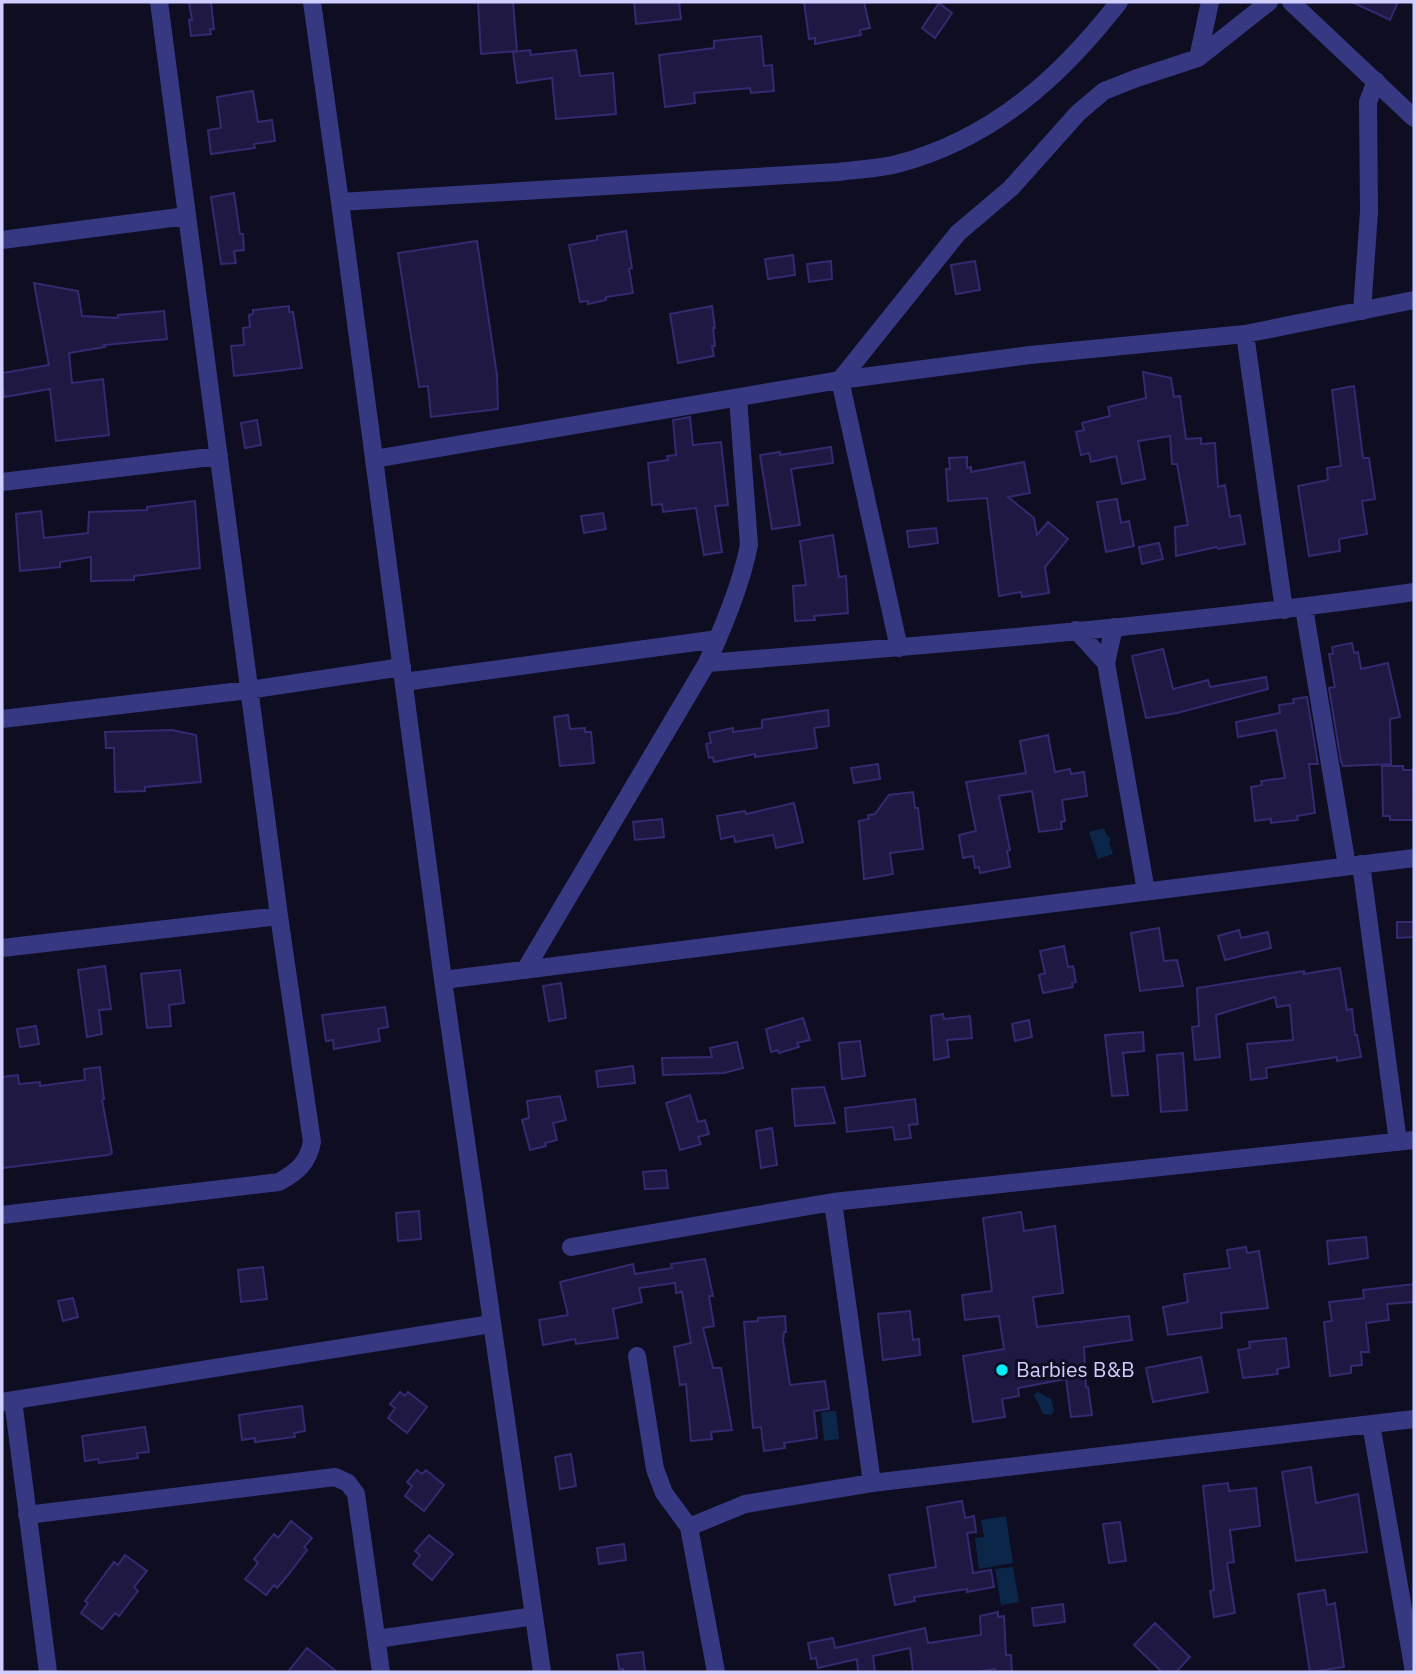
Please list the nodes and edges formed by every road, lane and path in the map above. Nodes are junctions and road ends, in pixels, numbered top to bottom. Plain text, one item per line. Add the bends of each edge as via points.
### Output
1 (159, 2) edge
2 (312, 2) edge
3 (1119, 2) edge
4 (1210, 2) edge
5 (1269, 2) edge
6 (1293, 2) edge
7 (1198, 58) junction
8 (1376, 81) junction
9 (1414, 118) edge
10 (340, 202) junction
11 (187, 216) junction
12 (2, 240) edge
13 (1414, 300) edge
14 (1362, 311) junction
15 (1245, 334) junction
16 (839, 380) junction
17 (738, 398) junction
18 (219, 456) junction
19 (374, 459) junction
20 (2, 482) edge
21 (1414, 592) edge
22 (1304, 608) junction
23 (1284, 610) junction
24 (1114, 627) junction
25 (1076, 630) junction
26 (718, 639) junction
27 (899, 648) junction
28 (707, 663) junction
29 (1106, 663) junction
30 (403, 674) junction
31 (249, 690) junction
32 (2, 719) edge
33 (1414, 858) edge
34 (1354, 865) junction
35 (1146, 891) junction
36 (279, 916) junction
37 (2, 948) edge
38 (525, 970) junction
39 (443, 980) junction
40 (1406, 1141) edge
41 (833, 1202) junction
42 (2, 1215) edge
43 (570, 1247) dead end
44 (491, 1324) junction
45 (636, 1356) dead end
46 (7, 1401) edge
47 (1414, 1419) edge
48 (1371, 1424) junction
49 (872, 1483) junction
50 (27, 1515) junction
51 (689, 1527) junction
52 (534, 1616) junction
53 (377, 1639) junction
54 (48, 1672) edge
55 (381, 1672) edge
56 (542, 1672) edge
57 (716, 1672) edge
58 (1414, 1672) edge

1 - 11 street
2 - 10 street
3 - 10 street via 1032,96 944,148 895,164 838,172
4 - 7 street
5 - 7 street
6 - 8 street
7 - 16 street via 1104,91 1078,113 1010,188 958,233
8 - 9 street
8 - 14 street via 1368,102 1369,212
10 - 19 street
11 - 12 street
11 - 18 street
13 - 14 street
14 - 15 street
15 - 16 street
15 - 23 street
16 - 17 street
16 - 27 street
17 - 19 street
17 - 26 street via 749,545
18 - 20 street
18 - 31 street
19 - 30 street
21 - 22 street
22 - 23 street
22 - 34 street
23 - 24 street
24 - 25 street
24 - 29 street
25 - 27 street
25 - 29 street
26 - 28 street
26 - 30 street
27 - 28 street
28 - 38 street
29 - 35 street
30 - 31 street
30 - 39 street
31 - 32 street
31 - 36 street
33 - 34 street
34 - 35 street
34 - 40 street
35 - 38 street
36 - 37 street
36 - 42 street via 312,1142 303,1166 279,1182
38 - 39 street
39 - 44 street
40 - 41 street
41 - 43 street
41 - 49 street
44 - 46 street
44 - 52 street
45 - 51 street via 655,1469 664,1493
46 - 50 street
47 - 48 street
48 - 49 street
48 - 58 street
49 - 51 street via 745,1504
50 - 53 street via 342,1479 356,1494
50 - 54 street
51 - 57 street
52 - 53 street
52 - 56 street
53 - 55 street

